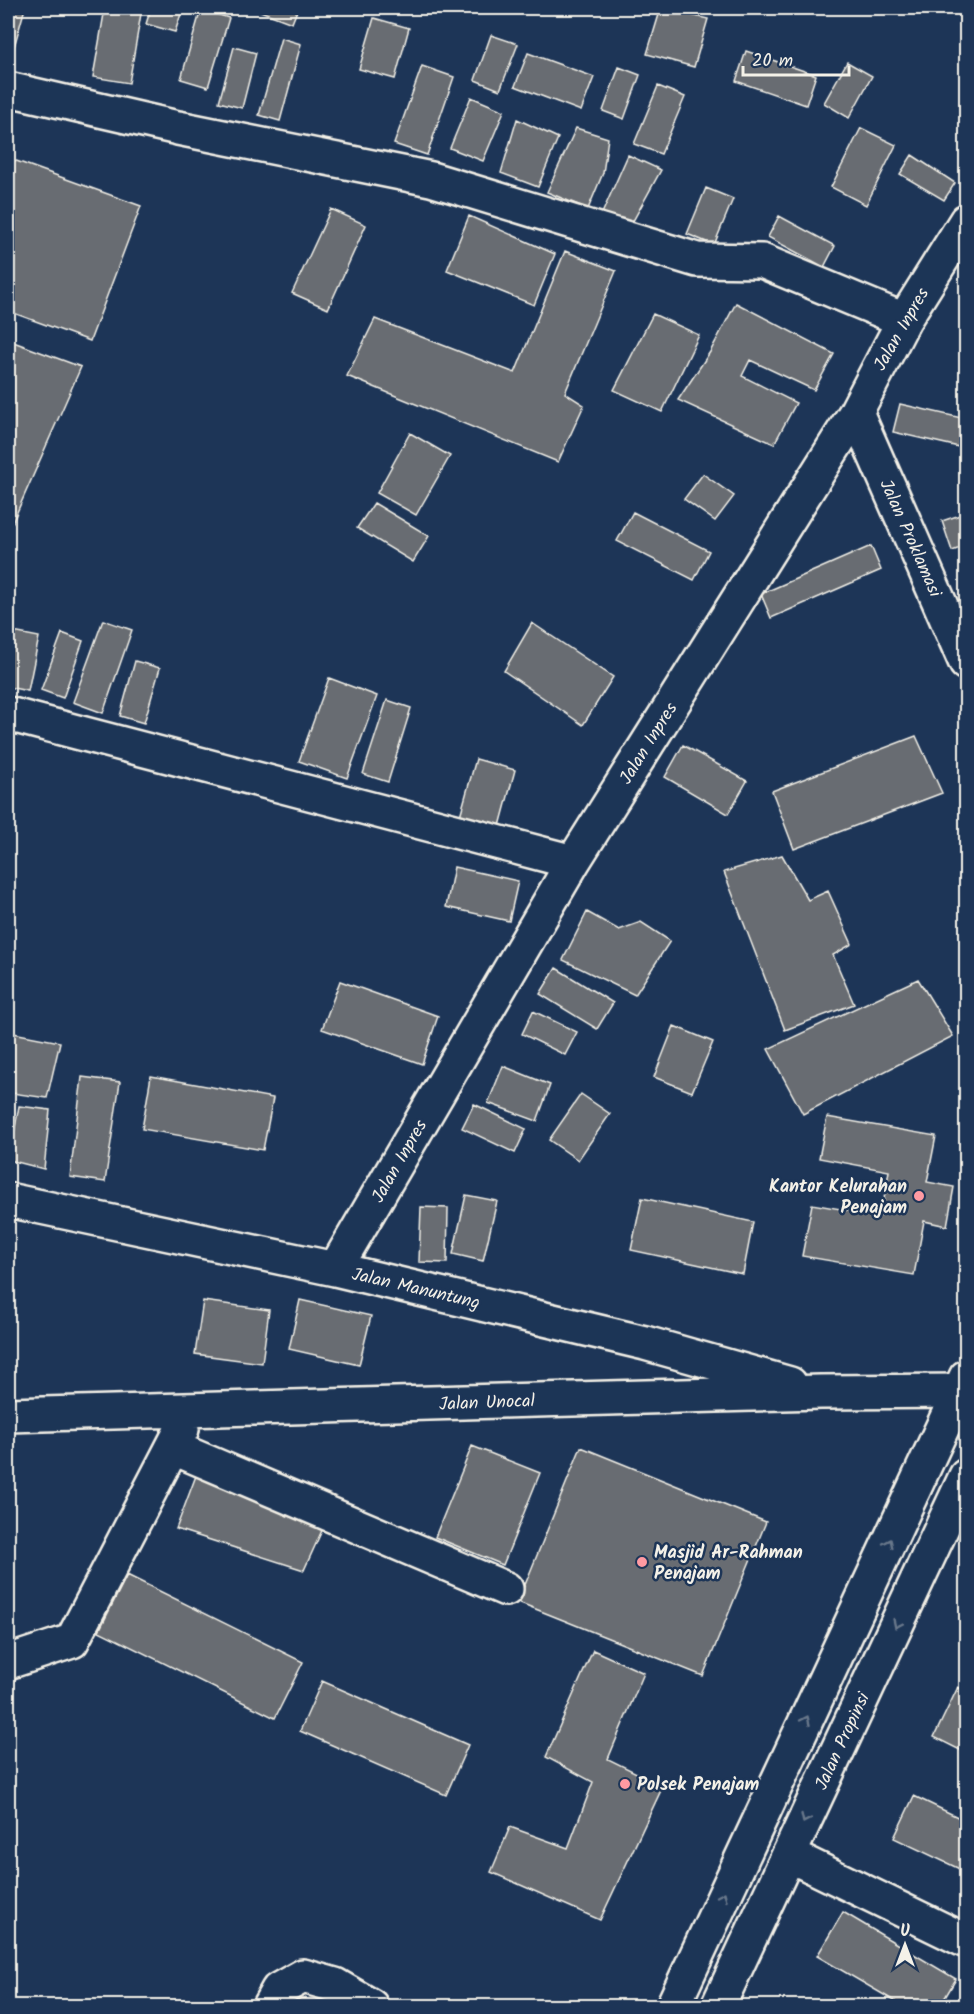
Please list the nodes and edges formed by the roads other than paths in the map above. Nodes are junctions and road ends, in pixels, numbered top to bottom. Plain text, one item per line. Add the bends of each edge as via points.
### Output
1 (8, 89) edge
2 (966, 221) edge
3 (904, 320) junction
4 (856, 412) junction
5 (966, 663) edge
6 (8, 714) edge
7 (573, 862) junction
8 (8, 1200) edge
9 (335, 1269) junction
10 (964, 1386) edge
11 (821, 1392) junction
12 (191, 1410) junction
13 (8, 1415) edge
14 (174, 1448) junction
15 (966, 1476) edge
16 (506, 1589) dead end
17 (8, 1662) edge
18 (789, 1855) junction
19 (705, 1935) junction
20 (966, 1941) edge
21 (741, 1954) junction
22 (269, 2007) edge
23 (371, 2007) edge
24 (673, 2007) edge
25 (718, 2007) edge

1 - 3 main road via 431,179 697,260 762,261
2 - 3 main road, Jalan Inpres
3 - 4 main road, Jalan Inpres
4 - 5 main road, Jalan Proklamasi
4 - 7 main road, Jalan Inpres
6 - 7 main road
7 - 9 main road, Jalan Inpres
8 - 9 main road, Jalan Manuntung
9 - 11 main road, Jalan Manuntung via 645,1343
10 - 11 main road, Jalan Unocal
19 -> 10 main road
11 - 12 main road, Jalan Unocal
12 - 13 main road, Jalan Unocal
12 - 14 main road
14 - 16 main road
14 - 17 main road via 72,1641
15 -> 18 main road, Jalan Propinsi
18 - 20 main road
18 - 21 main road, Jalan Propinsi
19 - 21 main road
19 - 24 main road
21 - 25 main road, Jalan Propinsi
22 - 23 main road via 278,1990 303,1976 335,1985

